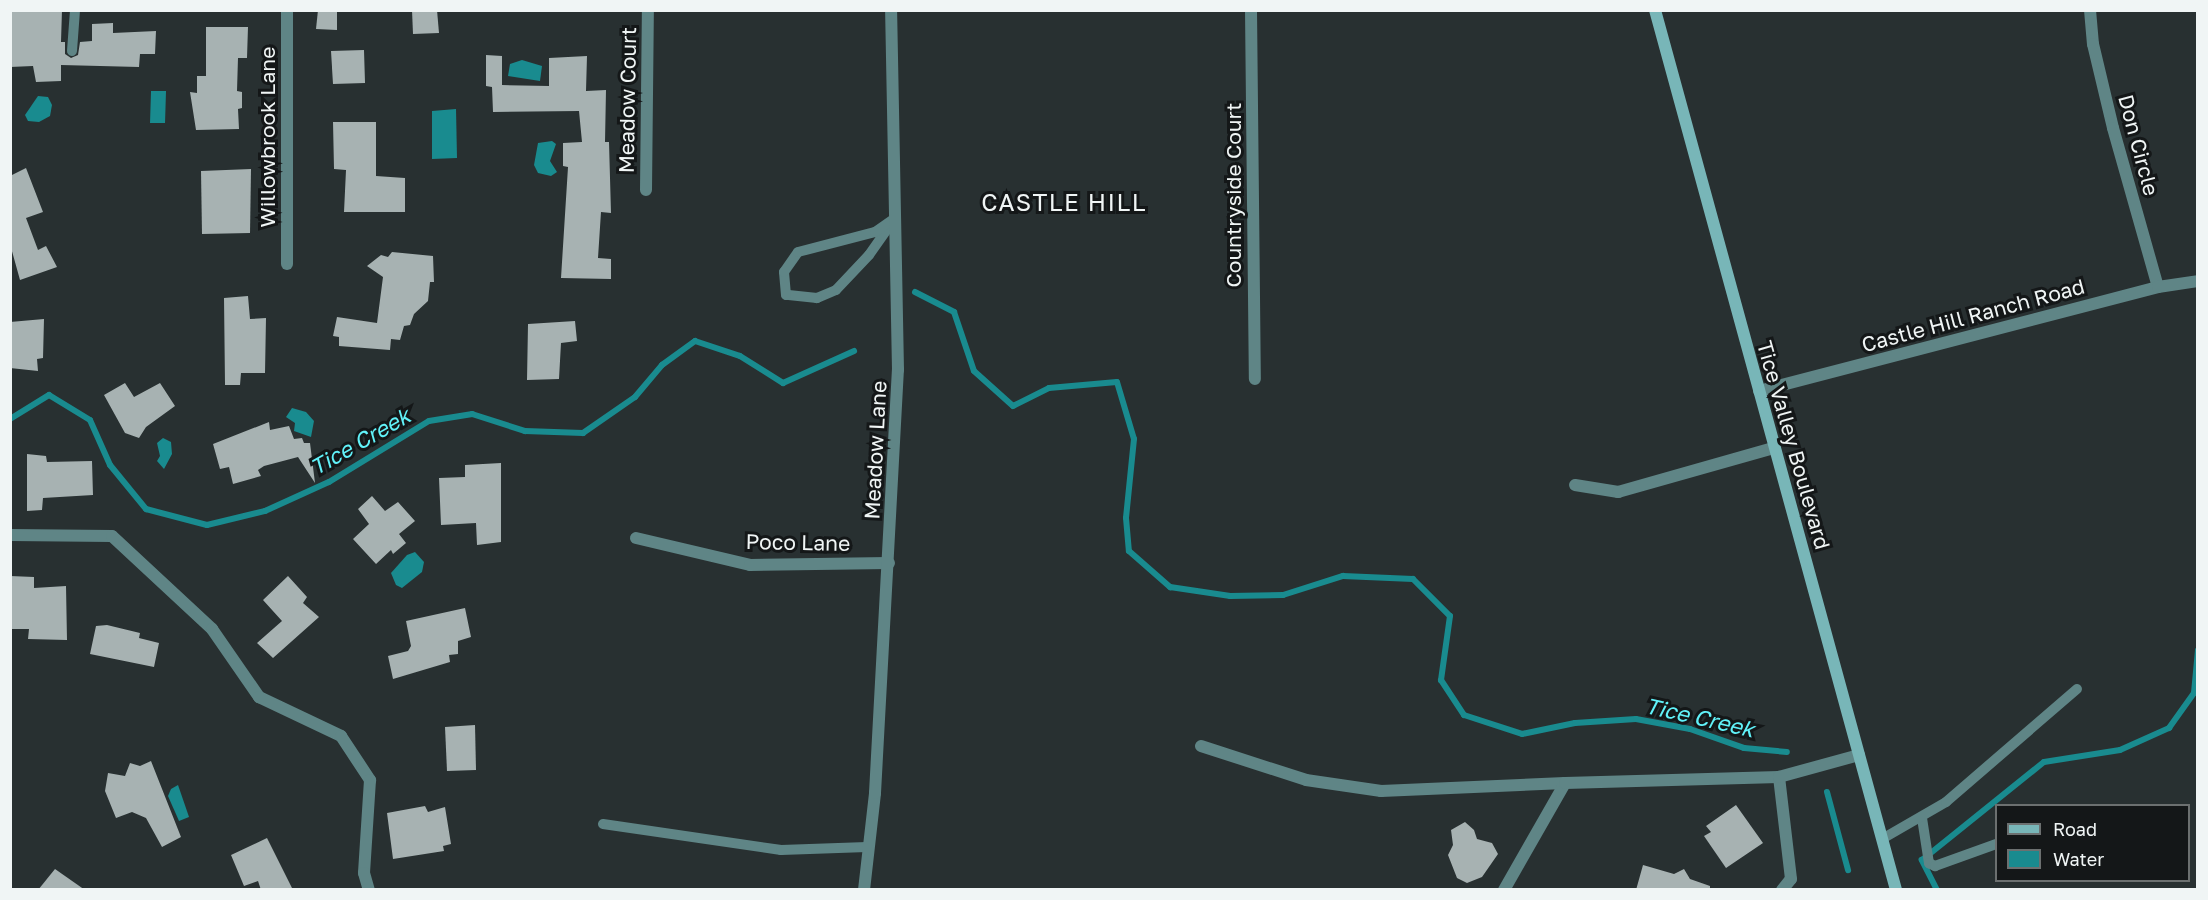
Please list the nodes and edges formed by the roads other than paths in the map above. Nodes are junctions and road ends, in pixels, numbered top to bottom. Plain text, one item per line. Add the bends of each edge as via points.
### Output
1 (75, 10) edge
2 (287, 10) edge
3 (648, 10) edge
4 (891, 10) edge
5 (1251, 10) edge
6 (1655, 10) edge
7 (2090, 10) edge
8 (72, 51) dead end
9 (646, 190) dead end
10 (895, 218) junction
11 (287, 264) dead end
12 (2198, 281) edge
13 (2158, 287) junction
14 (1255, 379) dead end
15 (1759, 391) junction
16 (1774, 447) junction
17 (1575, 485) dead end
18 (10, 535) edge
19 (636, 538) dead end
20 (889, 563) junction
21 (2077, 689) dead end
22 (1201, 746) dead end
23 (1858, 755) junction
24 (1779, 777) junction
25 (1565, 783) junction
26 (1922, 818) junction
27 (603, 824) dead end
28 (1882, 839) junction
29 (1995, 843) edge
30 (867, 847) junction
31 (369, 890) edge
32 (864, 890) edge
33 (1504, 890) edge
34 (1782, 890) edge
35 (1896, 890) edge

1 - 8 lane
2 - 11 street, Willowbrook Lane
3 - 9 street, Meadow Court
4 - 10 street, Meadow Lane
5 - 14 street, Countryside Court
6 - 15 street, Tice Valley Boulevard
7 - 13 street, Don Circle via 2113,128
10 - 10 lane via 869,255 836,290 817,298 786,295 784,272 798,252 875,232
10 - 20 street, Meadow Lane via 898,370
12 - 13 street, Castle Hill Ranch Road
13 - 15 street, Castle Hill Ranch Road
15 - 16 street, Tice Valley Boulevard
16 - 17 street via 1618,492
16 - 23 street, Tice Valley Boulevard
18 - 31 street via 112,536 212,629 259,697 341,736 370,780 364,873
19 - 20 street, Poco Lane via 750,565
20 - 30 street, Meadow Lane via 875,792
21 - 26 lane via 1946,802
22 - 25 street via 1306,780 1381,791
23 - 24 street
23 - 28 street, Tice Valley Boulevard
24 - 25 street
24 - 34 street via 1791,879
25 - 33 street
26 - 28 lane
26 - 29 lane via 1929,863 1935,866
27 - 30 lane via 781,850
28 - 35 street, Tice Valley Boulevard
30 - 32 street, Meadow Lane

